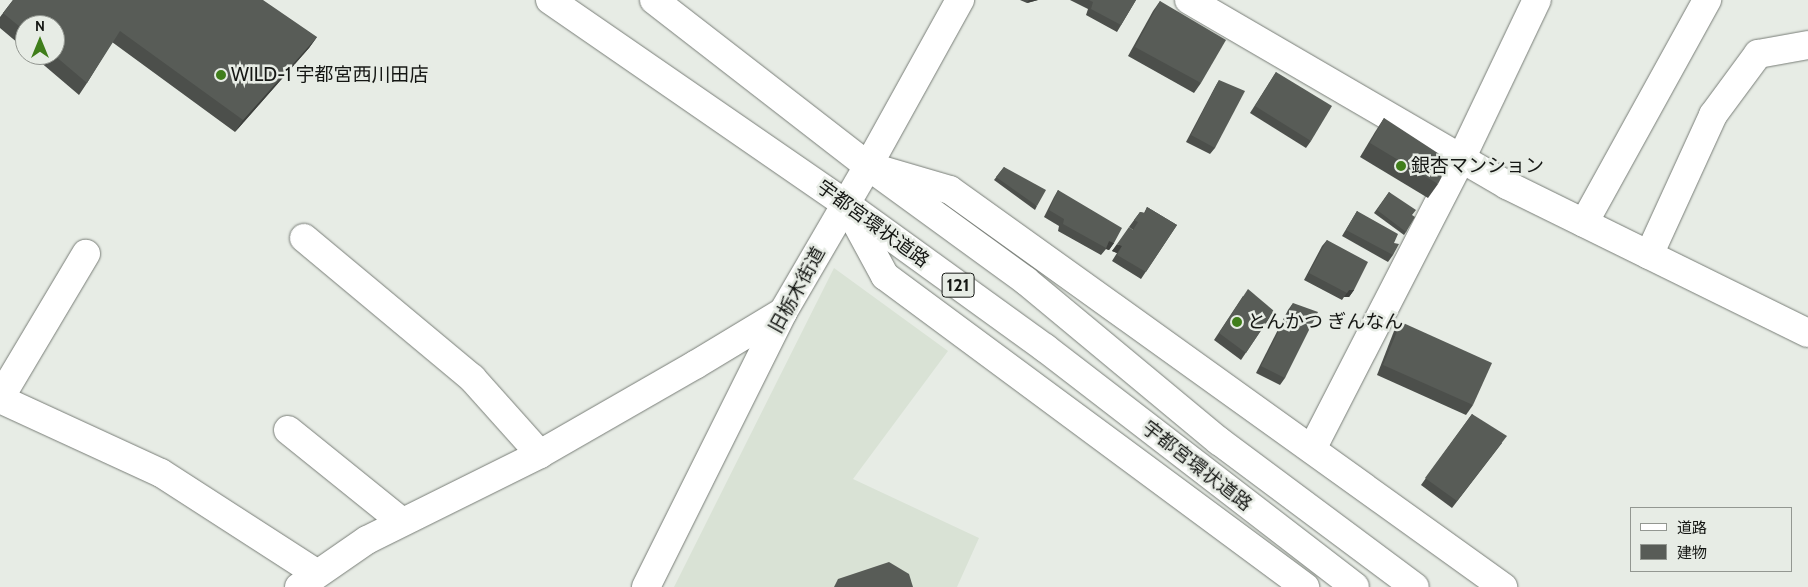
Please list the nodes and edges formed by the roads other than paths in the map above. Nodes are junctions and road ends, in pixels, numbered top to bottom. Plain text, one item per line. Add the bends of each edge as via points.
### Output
1 (550, 0) edge
2 (654, 0) edge
3 (960, 0) edge
4 (1189, 0) edge
5 (1537, 0) edge
6 (1706, 0) edge
7 (1808, 45) edge
8 (1462, 159) junction
9 (868, 166) junction
10 (846, 204) junction
11 (1584, 223) junction
12 (304, 238) dead end
13 (86, 254) dead end
14 (1649, 255) junction
15 (783, 312) junction
16 (1808, 333) edge
17 (0, 398) edge
18 (288, 430) dead end
19 (1312, 449) junction
20 (540, 454) junction
21 (402, 522) junction
22 (308, 580) edge
23 (1296, 584) edge
24 (646, 587) edge
25 (1354, 587) edge
26 (1415, 587) edge
27 (1504, 587) edge

1 - 10 main road, 宇都宮環状道路 / 121
2 - 9 main road, 宇都宮環状道路 / 121
3 - 9 main road, 旧栃木街道
4 - 8 main road
5 - 8 main road
6 - 11 main road
7 - 14 main road via 1758,54 1713,115
8 - 11 main road
8 - 19 main road
9 - 10 main road, 旧栃木街道
9 - 19 main road via 950,190
9 - 26 main road, 宇都宮環状道路 / 121 via 1026,281 1219,441
10 - 15 main road, 旧栃木街道
10 - 23 main road via 885,276
10 - 25 main road, 宇都宮環状道路 / 121 via 1045,348
11 - 14 main road
12 - 20 main road via 472,378
13 - 17 main road
14 - 16 main road
15 - 20 main road
15 - 24 main road, 旧栃木街道
17 - 22 main road via 161,473
18 - 21 main road
19 - 27 main road
20 - 21 main road
21 - 22 main road via 367,540

